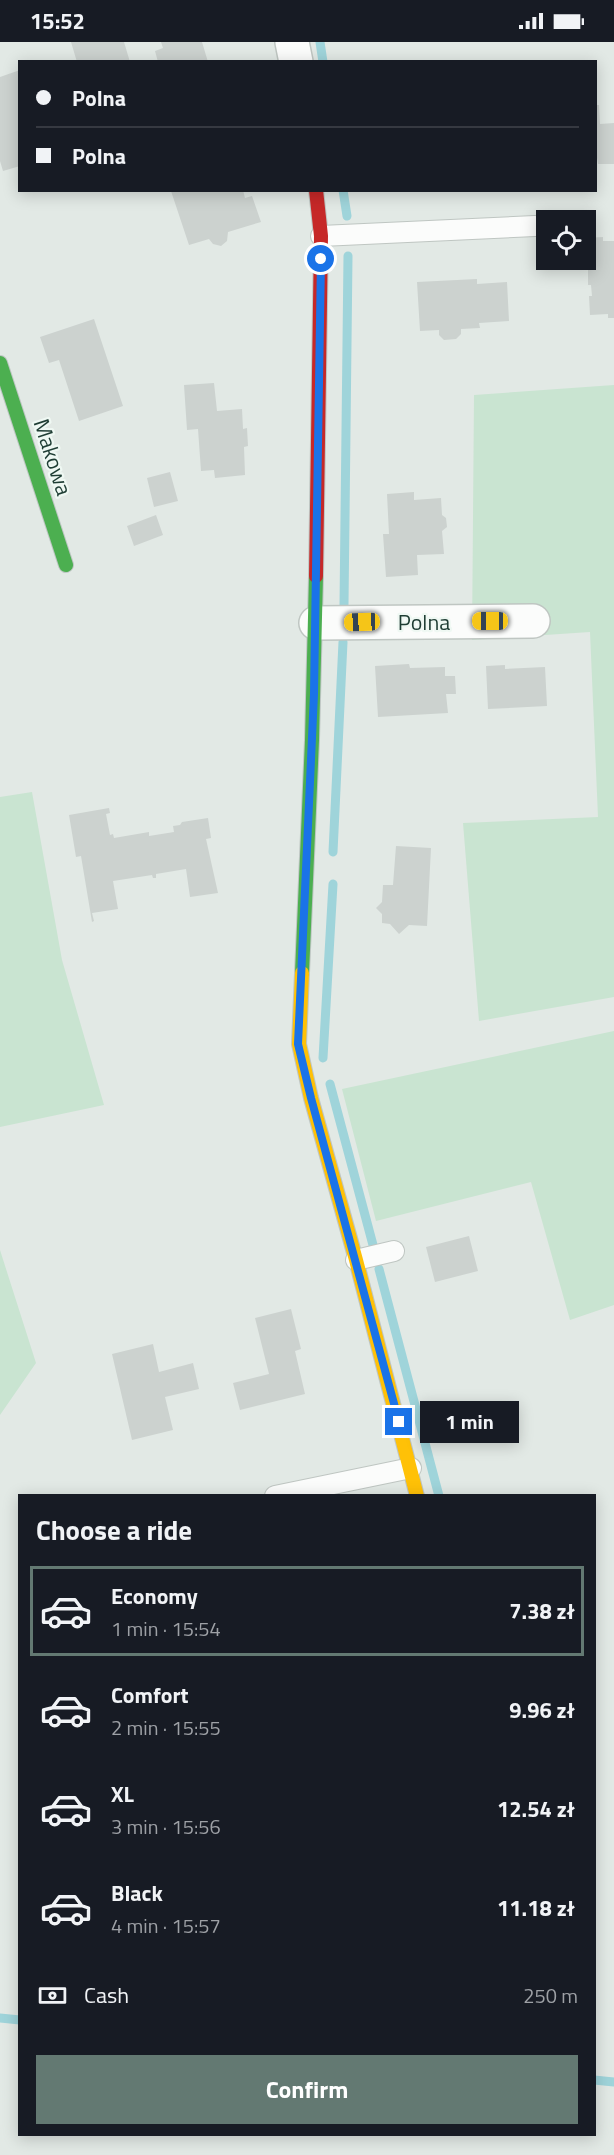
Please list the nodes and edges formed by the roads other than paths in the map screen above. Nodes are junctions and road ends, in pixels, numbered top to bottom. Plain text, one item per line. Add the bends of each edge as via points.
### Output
1 (292, 42) edge
2 (296, 60) edge
3 (316, 192) edge
4 (535, 226) dead end
5 (321, 236) junction
6 (0, 363) edge
7 (66, 564) dead end
8 (533, 621) dead end
9 (316, 623) junction
10 (394, 1251) dead end
11 (356, 1260) junction
12 (411, 1468) junction
13 (285, 1494) edge
14 (417, 1494) edge

1 - 2 street
3 - 5 street
4 - 5 lane
5 - 9 street
6 - 7 street, Makowa
8 - 9 street, Polna
9 - 11 street via 298,1044
10 - 11 lane
11 - 12 street
12 - 13 lane
12 - 14 street

